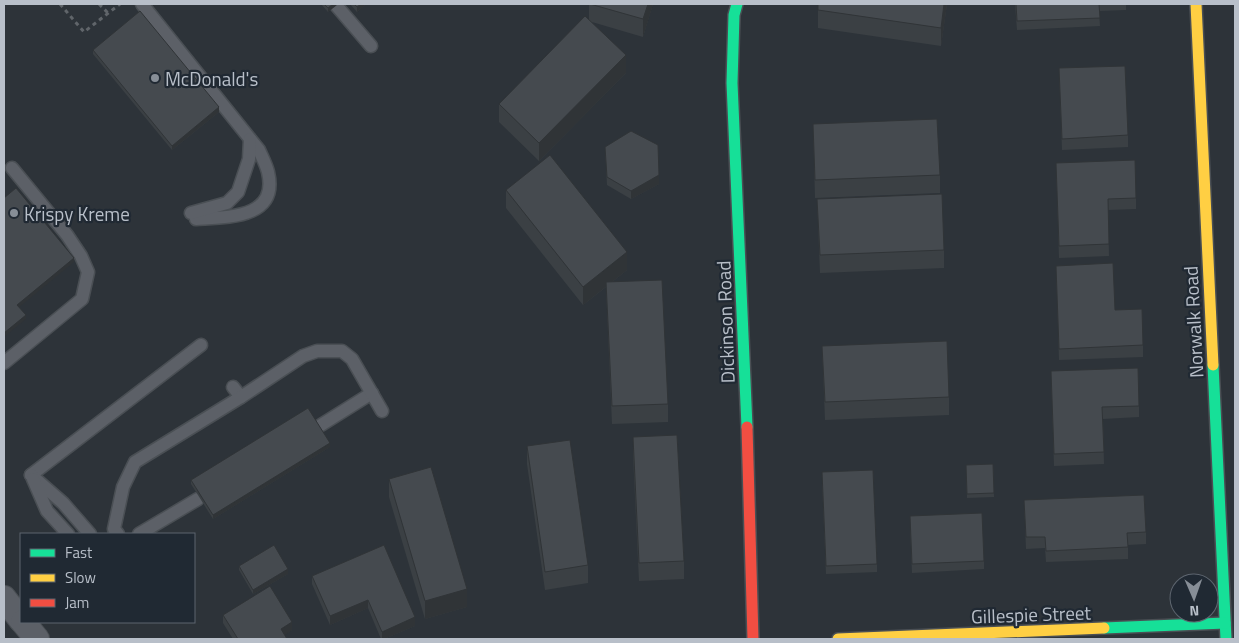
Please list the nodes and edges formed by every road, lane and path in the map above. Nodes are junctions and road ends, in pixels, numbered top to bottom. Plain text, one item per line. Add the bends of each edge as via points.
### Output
1 (60, 4) edge
2 (99, 4) edge
3 (120, 4) edge
4 (142, 4) edge
5 (335, 4) edge
6 (737, 4) edge
7 (1196, 4) edge
8 (108, 13) junction
9 (371, 46) dead end
10 (250, 139) junction
11 (12, 168) dead end
12 (201, 345) dead end
13 (4, 363) edge
14 (372, 393) junction
15 (382, 411) dead end
16 (321, 425) edge
17 (31, 475) junction
18 (198, 499) edge
19 (67, 533) edge
20 (89, 533) edge
21 (117, 533) edge
22 (140, 533) edge
23 (4, 598) edge
24 (20, 618) edge
25 (24, 623) edge
26 (1225, 623) junction
27 (37, 639) edge
28 (753, 639) edge
29 (838, 639) edge
30 (1226, 639) edge

1 - 8 path via 84,32
2 - 8 path
3 - 8 path
4 - 10 lane
5 - 9 lane
6 - 28 street, Dickinson Road via 732,83
7 - 26 street, Norwalk Road
10 - 10 lane via 268,170 268,197 258,208 238,216 193,216 227,203 238,192 250,159
11 - 13 lane via 67,235 88,272 82,299
12 - 17 lane
14 - 15 lane
14 - 16 lane
14 - 21 lane via 352,359 342,351 331,350 304,356 237,392 134,462 123,487 114,529
17 - 19 lane via 47,511
17 - 20 lane
18 - 22 lane
23 - 24 street
25 - 27 street
26 - 29 street, Gillespie Street
26 - 30 street, Norwalk Road

